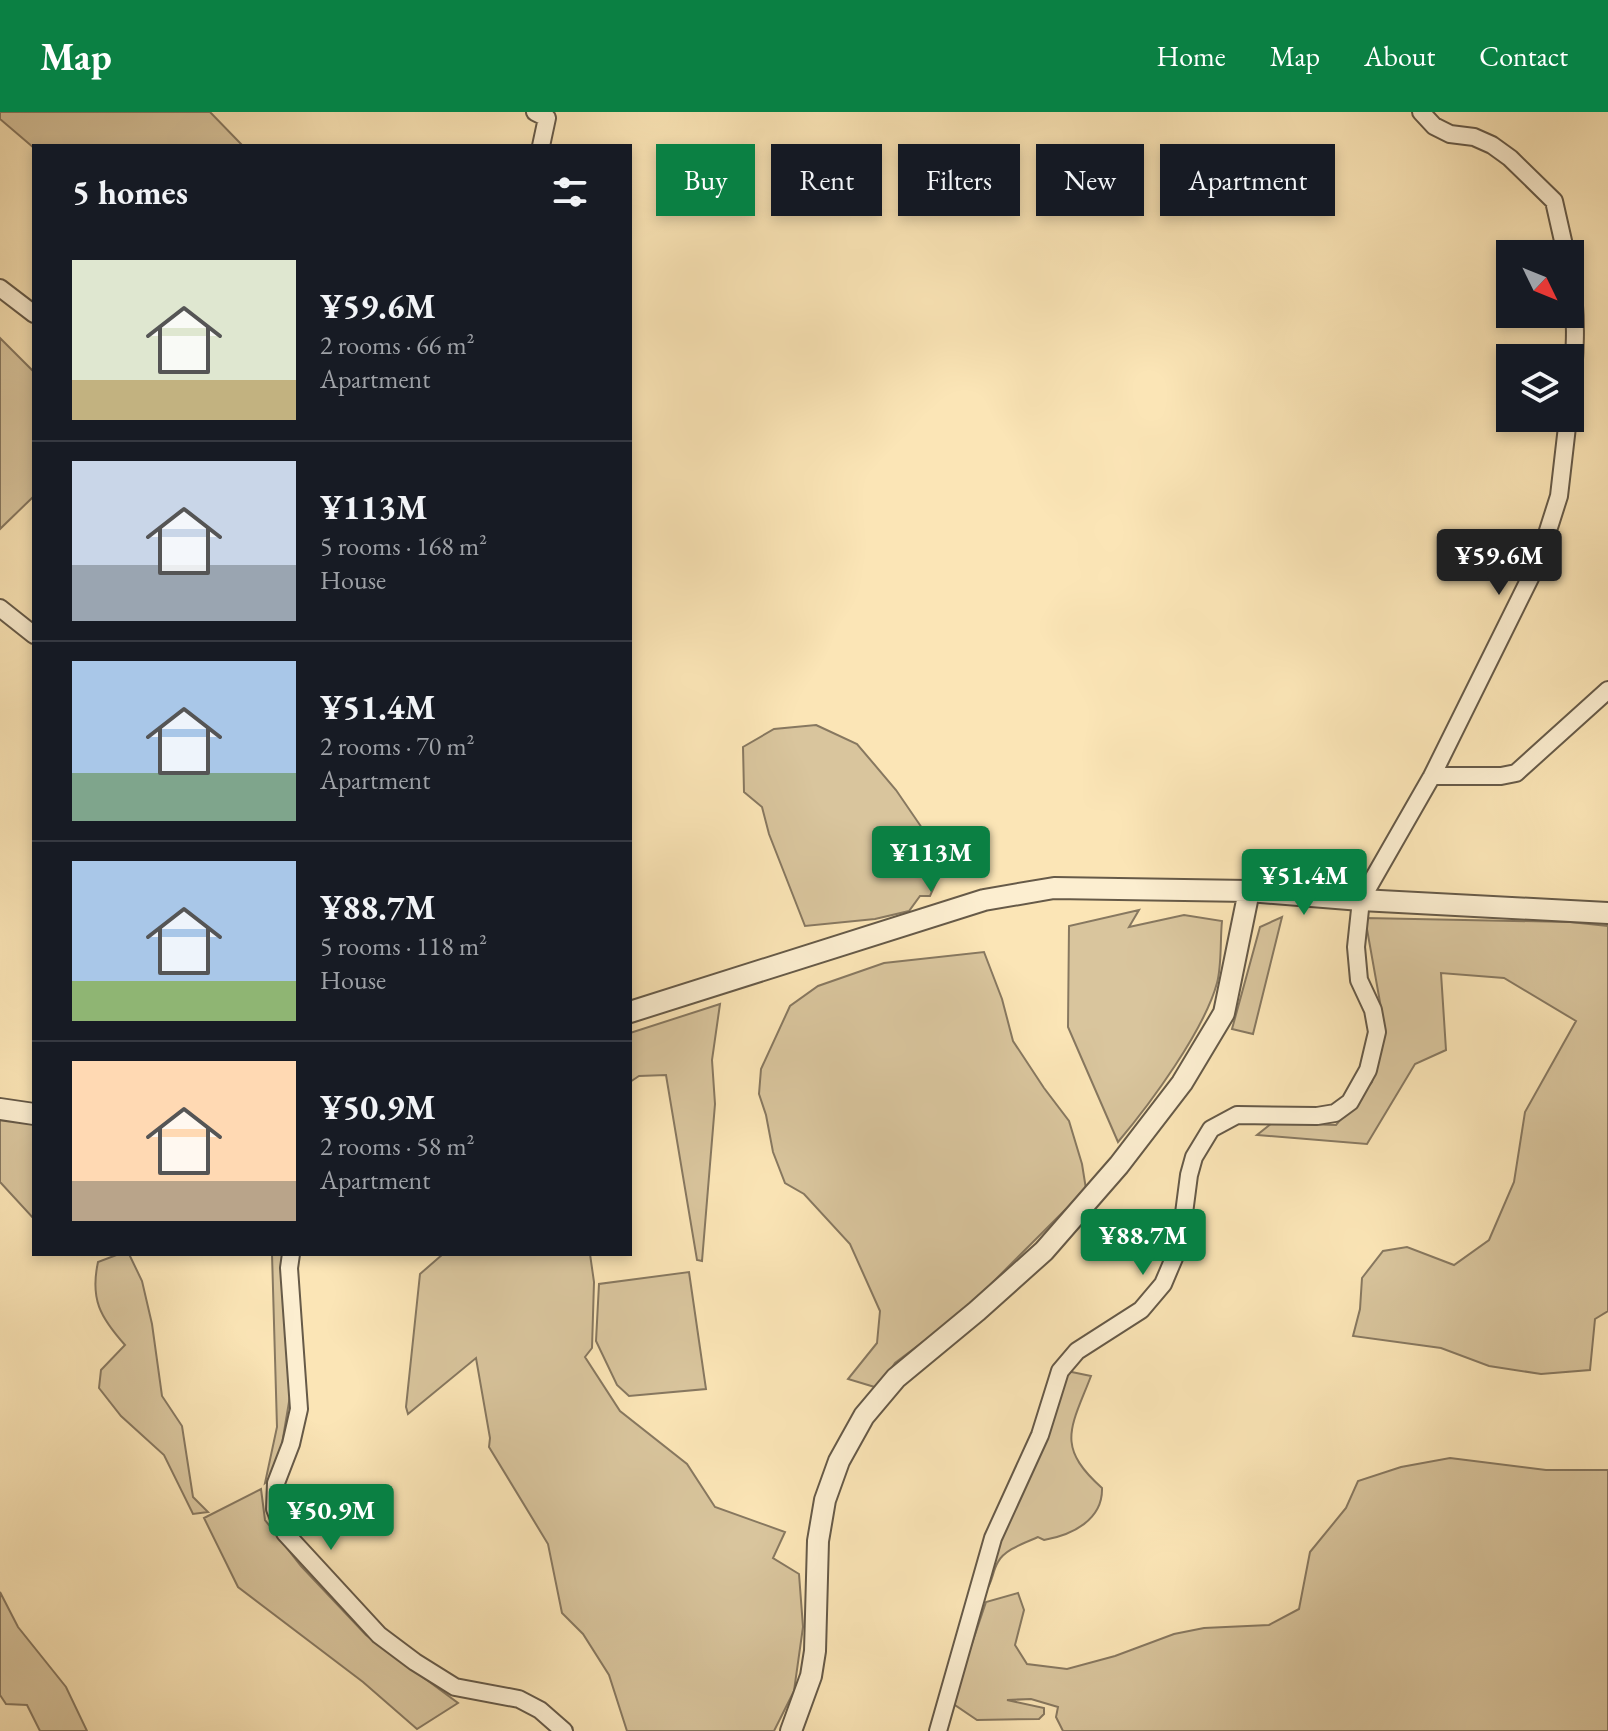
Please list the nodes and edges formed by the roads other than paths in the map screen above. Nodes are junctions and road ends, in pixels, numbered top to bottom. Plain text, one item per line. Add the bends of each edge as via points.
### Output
1 (535, 112) edge
2 (1421, 112) edge
3 (541, 144) edge
4 (1563, 240) edge
5 (0, 288) edge
6 (32, 312) edge
7 (1566, 432) edge
8 (0, 608) edge
9 (32, 633) edge
10 (1608, 690) edge
11 (1432, 776) junction
12 (1249, 891) junction
13 (1361, 900) junction
14 (1608, 913) edge
15 (632, 1011) edge
16 (0, 1109) edge
17 (32, 1114) edge
18 (291, 1256) edge
19 (564, 1731) edge
20 (791, 1731) edge
21 (938, 1731) edge

1 - 3 street via 547,118
2 - 4 street via 1434,126 1474,137 1510,158 1554,201
5 - 6 street
7 - 11 street via 1559,496 1538,562
8 - 9 street
10 - 11 street via 1516,773
11 - 13 street
12 - 13 street
12 - 15 street via 1054,888 984,900
12 - 20 street via 1224,1013 1182,1083 1044,1251 896,1378 864,1416 845,1450 825,1500 818,1541 815,1651
13 - 14 street
13 - 21 street via 1359,980 1377,1032 1368,1070 1350,1102 1335,1113 1237,1115 1211,1129 1194,1157 1180,1244 1163,1284 1141,1310 1077,1351 1060,1371 1040,1435 993,1538
16 - 17 street
18 - 19 street via 299,1409 276,1483 275,1509 285,1533 379,1635 415,1662 455,1687 519,1699

